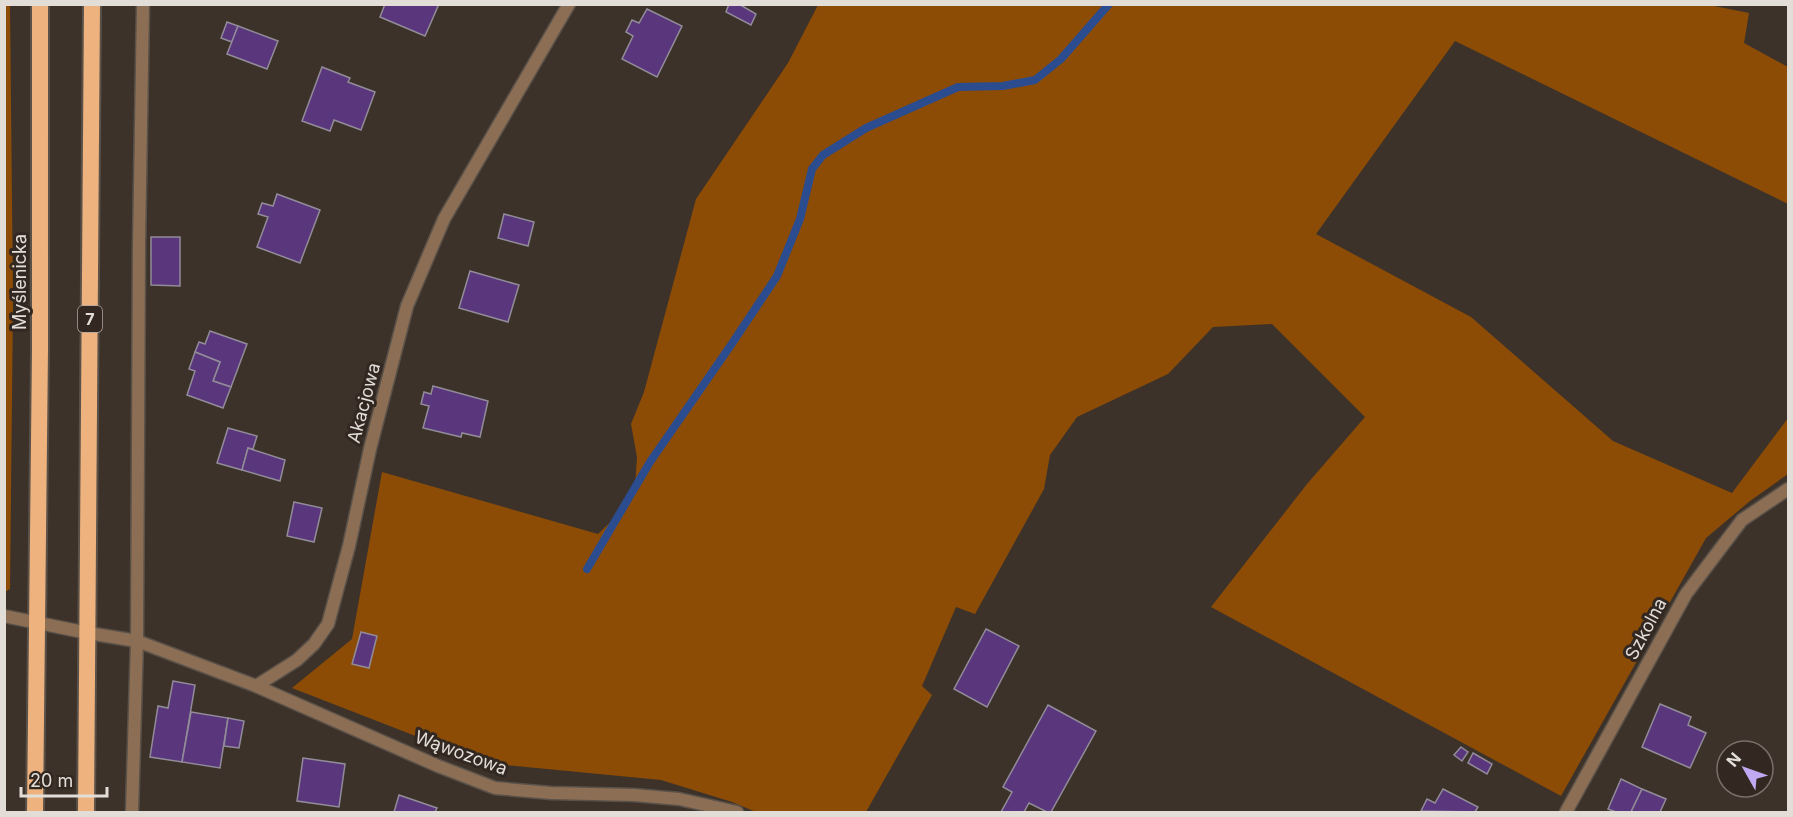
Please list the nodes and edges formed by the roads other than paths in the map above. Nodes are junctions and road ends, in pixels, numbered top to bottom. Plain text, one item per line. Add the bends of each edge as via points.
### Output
1 (40, 4) edge
2 (92, 4) edge
3 (142, 4) edge
4 (569, 4) edge
5 (1788, 489) edge
6 (4, 616) edge
7 (37, 622) junction
8 (88, 633) junction
9 (137, 641) junction
10 (255, 686) junction
11 (34, 813) edge
12 (86, 813) edge
13 (132, 813) edge
14 (736, 813) edge
15 (1566, 813) edge

1 - 7 highway, Myślenicka
2 - 8 highway, 7
3 - 9 street
4 - 10 street, Akacjowa via 444,219 407,306 328,624 297,660
5 - 15 street, Szkolna via 1742,520 1686,594
6 - 7 street
7 - 8 street
7 - 11 highway, Myślenicka
8 - 9 street
8 - 12 highway, 7
9 - 10 street
9 - 13 street
10 - 14 street, Wąwozowa via 495,788 678,799

